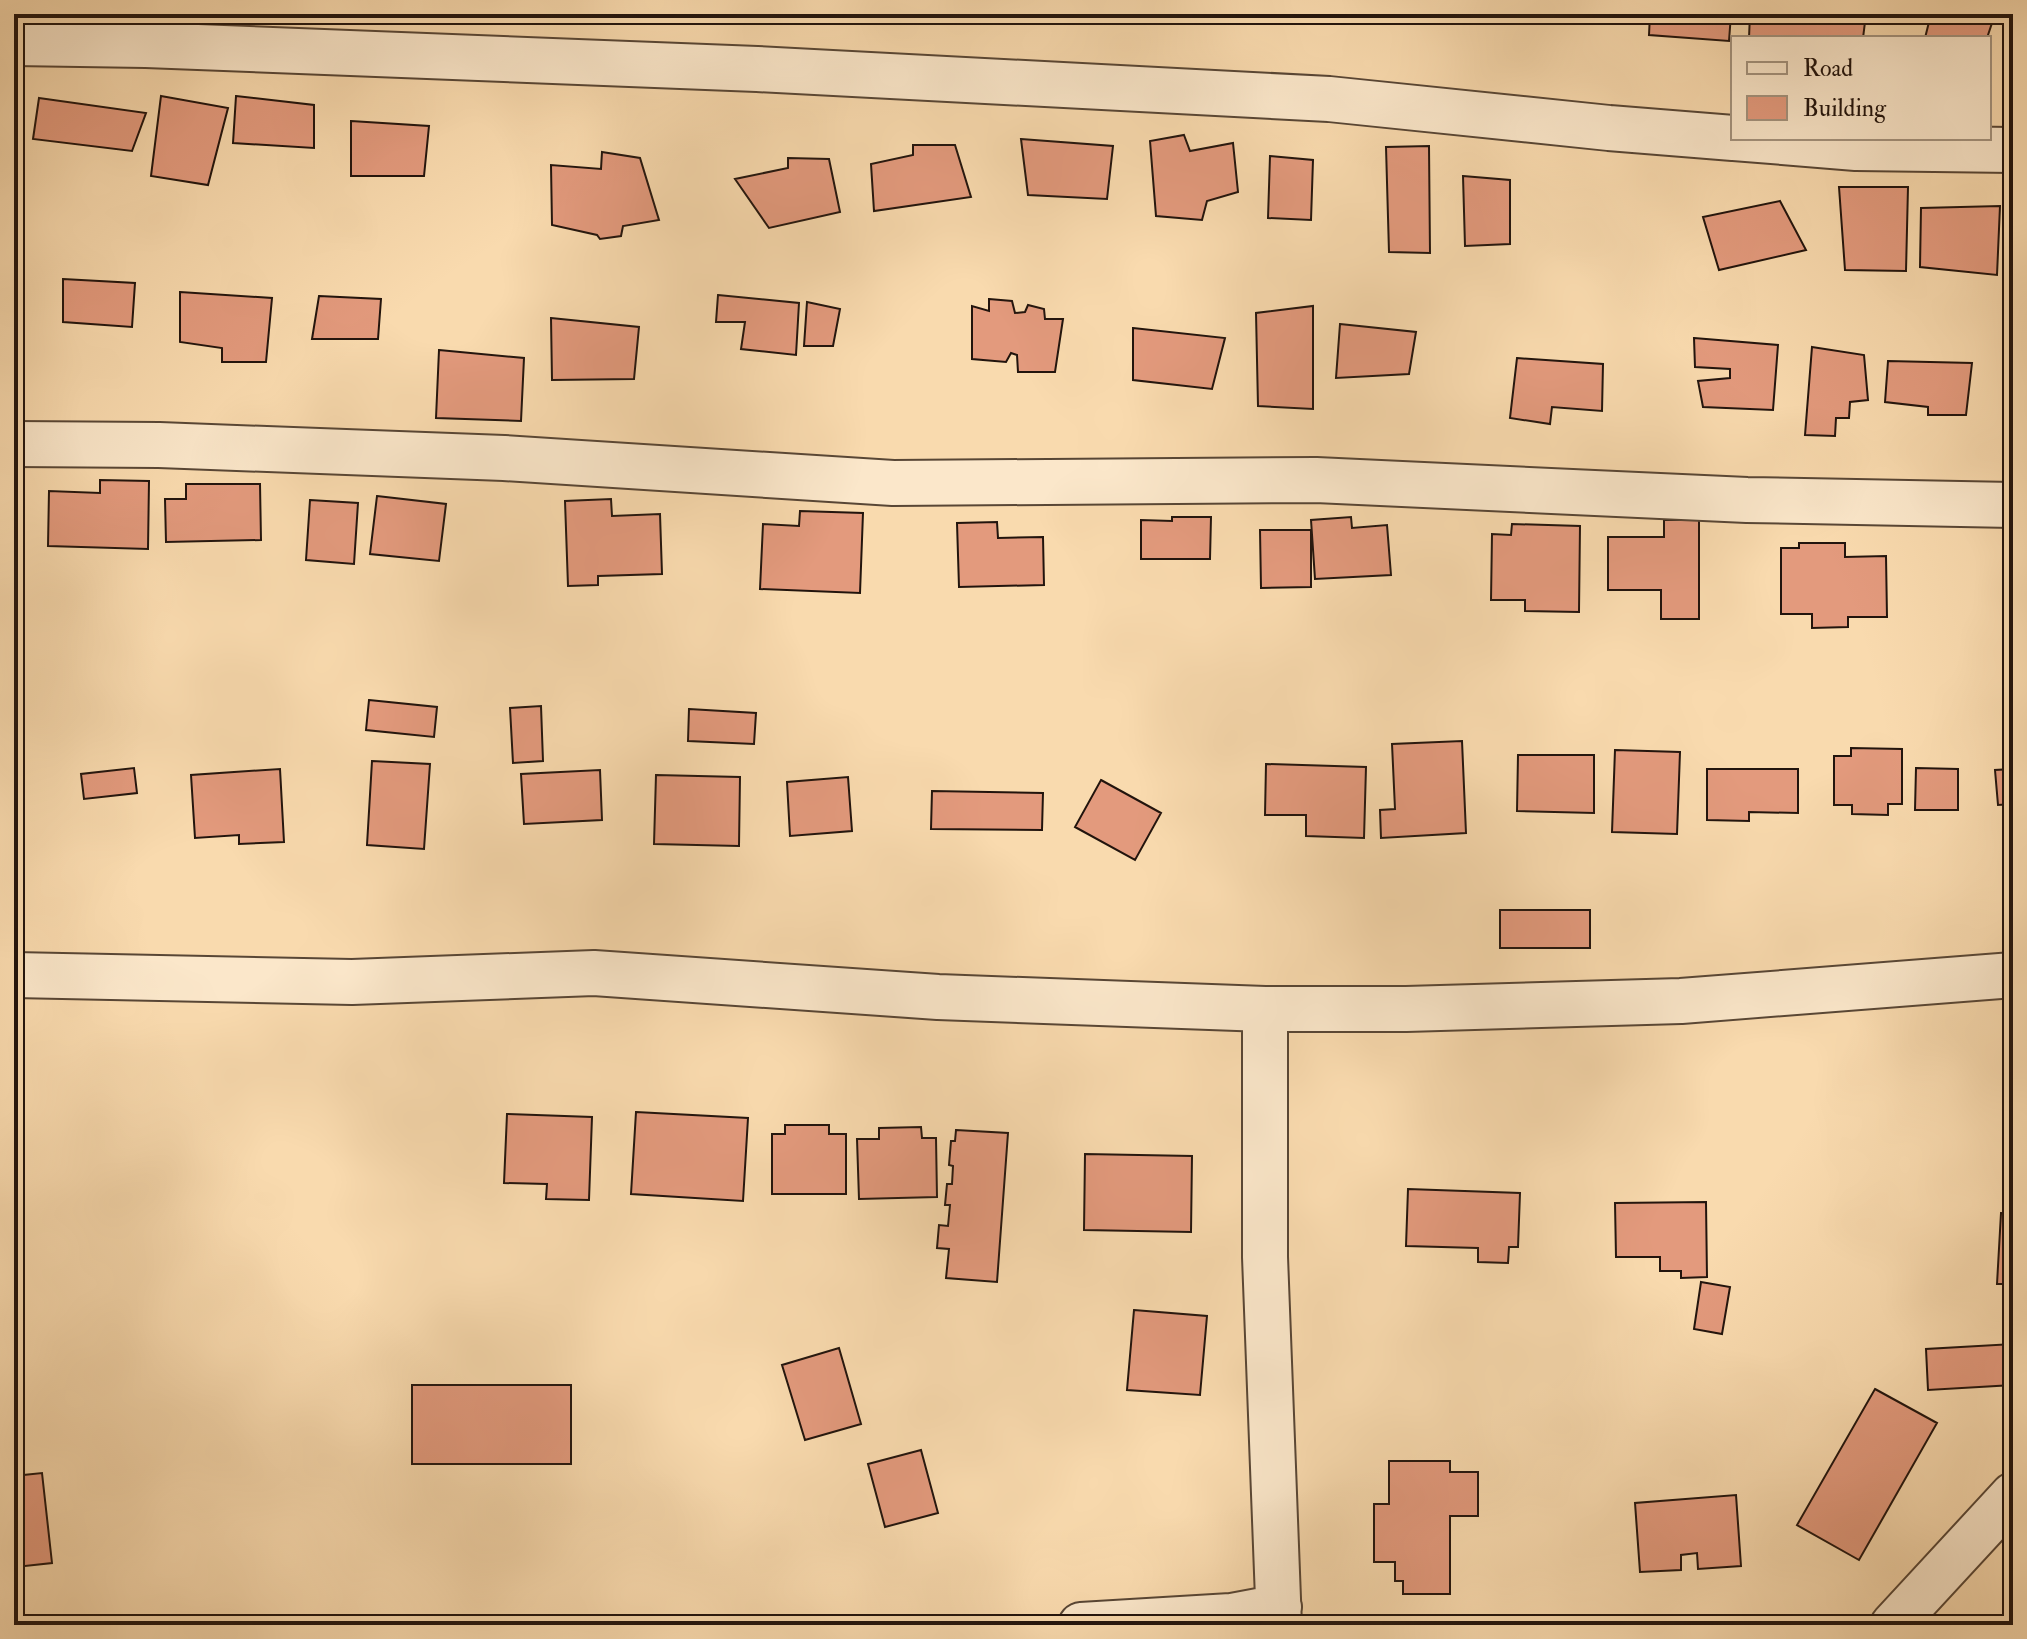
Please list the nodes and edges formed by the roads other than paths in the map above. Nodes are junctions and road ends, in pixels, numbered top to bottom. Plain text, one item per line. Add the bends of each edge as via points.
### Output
1 (14, 43) edge
2 (1731, 138) edge
3 (1758, 140) edge
4 (2013, 150) edge
5 (14, 444) edge
6 (2013, 505) edge
7 (14, 975) edge
8 (2013, 975) edge
9 (1265, 1009) junction
10 (2013, 1495) edge
11 (1279, 1616) edge
12 (1081, 1625) edge
13 (1893, 1625) edge

1 - 2 street via 757,69 1329,99
3 - 4 street via 1856,148
5 - 6 street via 504,458 893,483 1316,480 1747,500
7 - 9 street via 352,982 594,973 938,997
8 - 9 street via 1681,1001
9 - 11 street via 1265,1257
10 - 13 street
11 - 12 street

